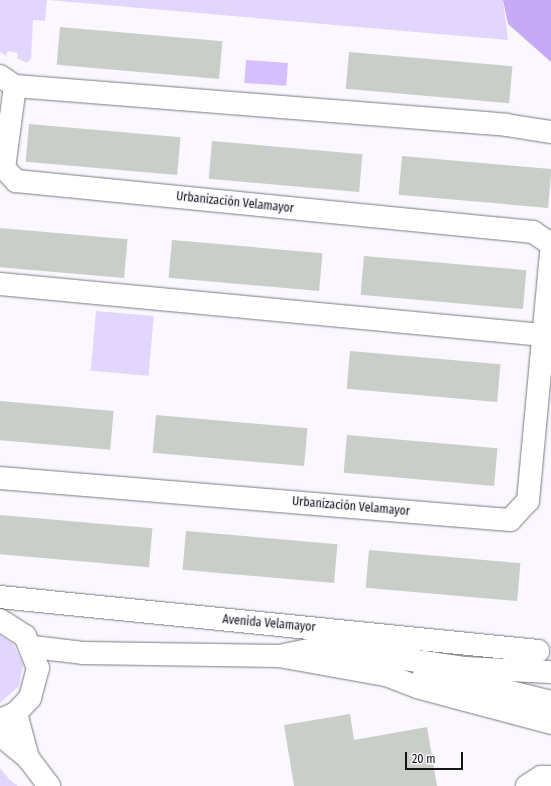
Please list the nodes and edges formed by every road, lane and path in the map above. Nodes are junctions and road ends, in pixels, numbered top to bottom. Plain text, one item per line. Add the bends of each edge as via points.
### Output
1 (8, 81) edge
2 (551, 132) edge
3 (551, 244) edge
4 (551, 253) edge
5 (0, 284) edge
6 (543, 335) junction
7 (0, 478) edge
8 (0, 597) edge
9 (0, 620) edge
10 (32, 646) junction
11 (538, 650) dead end
12 (83, 653) junction
13 (279, 656) junction
14 (551, 672) edge
15 (386, 675) junction
16 (38, 679) junction
17 (551, 702) edge
18 (8, 717) edge
19 (551, 723) edge
20 (0, 735) edge
21 (28, 758) junction
22 (551, 777) edge
23 (49, 786) edge
24 (527, 786) edge

1 - 2 main road, Urbanización Velamayor via 498,124
1 - 3 main road, Urbanización Velamayor via 4,168 16,182 533,232
4 - 6 main road, Urbanización Velamayor
5 - 6 main road
6 - 7 main road, Urbanización Velamayor via 528,501 510,520
8 - 11 main road, Avenida Velamayor
9 - 10 main road via 16,628
10 - 12 main road
10 - 16 main road
12 - 13 main road
12 - 16 main road
13 - 14 main road via 323,647 466,668
13 - 15 main road
15 - 17 main road via 417,670
15 - 19 main road via 417,687
16 - 18 main road via 30,698
18 - 21 main road
20 - 21 main road
21 - 23 main road
22 - 24 main road via 541,777

